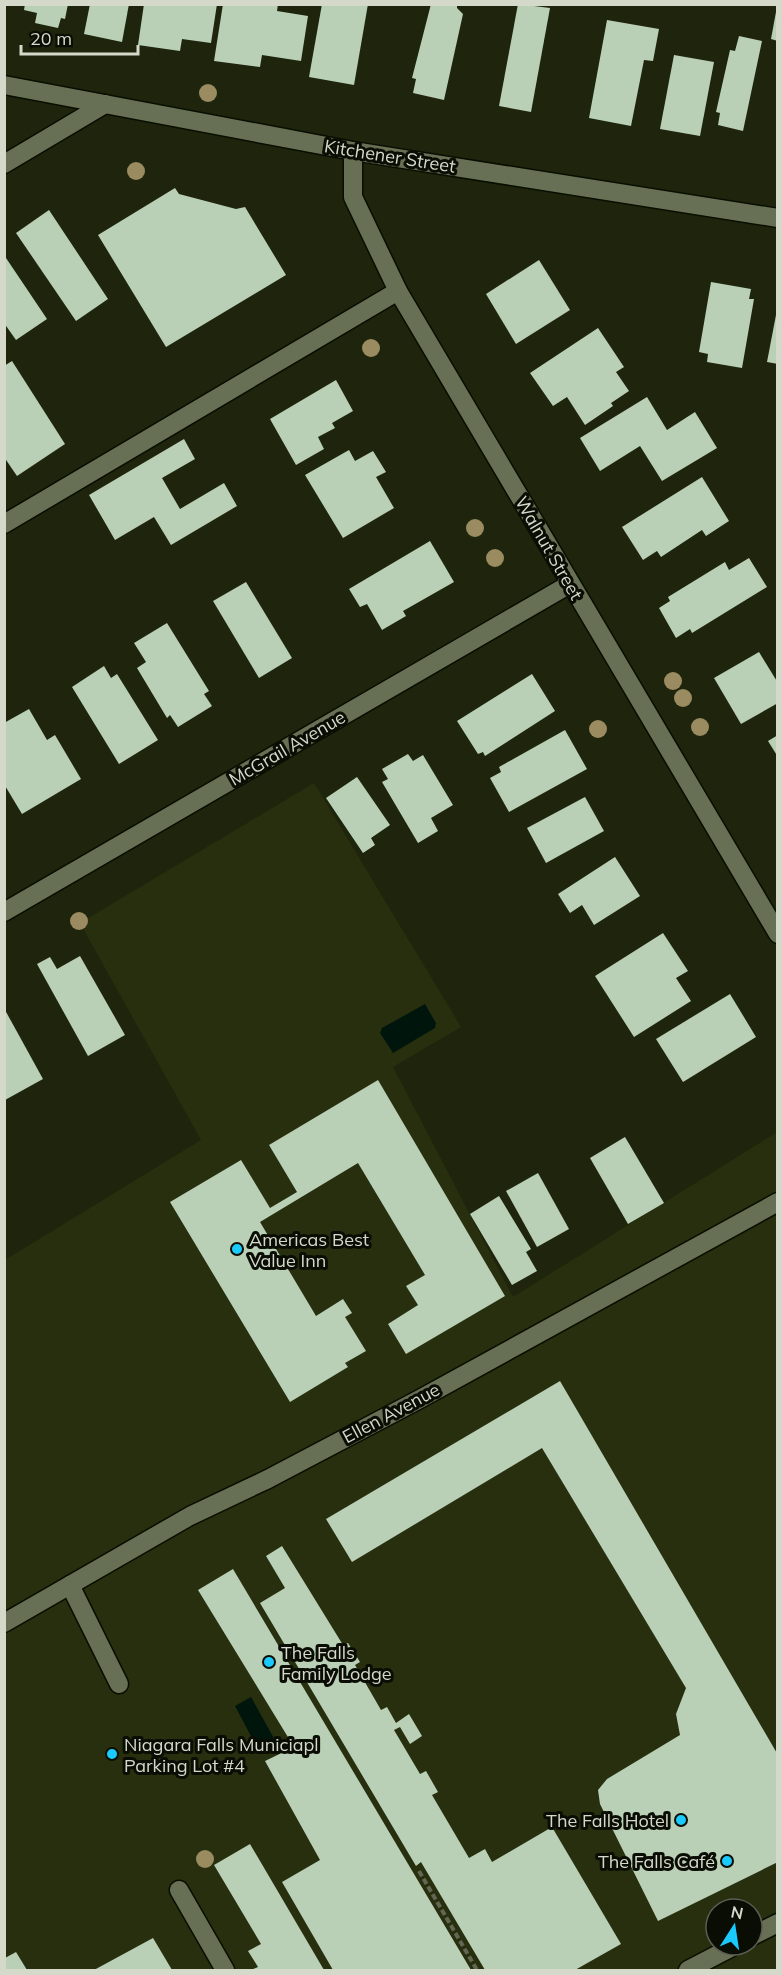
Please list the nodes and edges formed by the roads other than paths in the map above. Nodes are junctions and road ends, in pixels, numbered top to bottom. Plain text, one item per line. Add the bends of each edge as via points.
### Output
1 (4, 85) edge
2 (105, 104) junction
3 (353, 151) junction
4 (4, 164) edge
5 (777, 218) edge
6 (398, 291) junction
7 (4, 524) edge
8 (570, 584) junction
9 (4, 912) edge
10 (777, 934) edge
11 (777, 1202) edge
12 (70, 1585) junction
13 (4, 1623) edge
14 (119, 1684) dead end
15 (179, 1890) dead end
16 (714, 1957) edge
17 (225, 1971) edge
18 (688, 1971) edge

1 - 2 street, Kitchener Street
2 - 3 street, Kitchener Street
2 - 4 street
3 - 5 street, Kitchener Street
3 - 6 street, Walnut Street via 353,197
6 - 7 street
6 - 8 street, Walnut Street
8 - 9 street, McGrail Avenue
8 - 10 street, Walnut Street
11 - 12 street, Ellen Avenue via 418,1400 190,1516
12 - 13 street, Ellen Avenue
12 - 14 street
15 - 17 street
16 - 18 street

